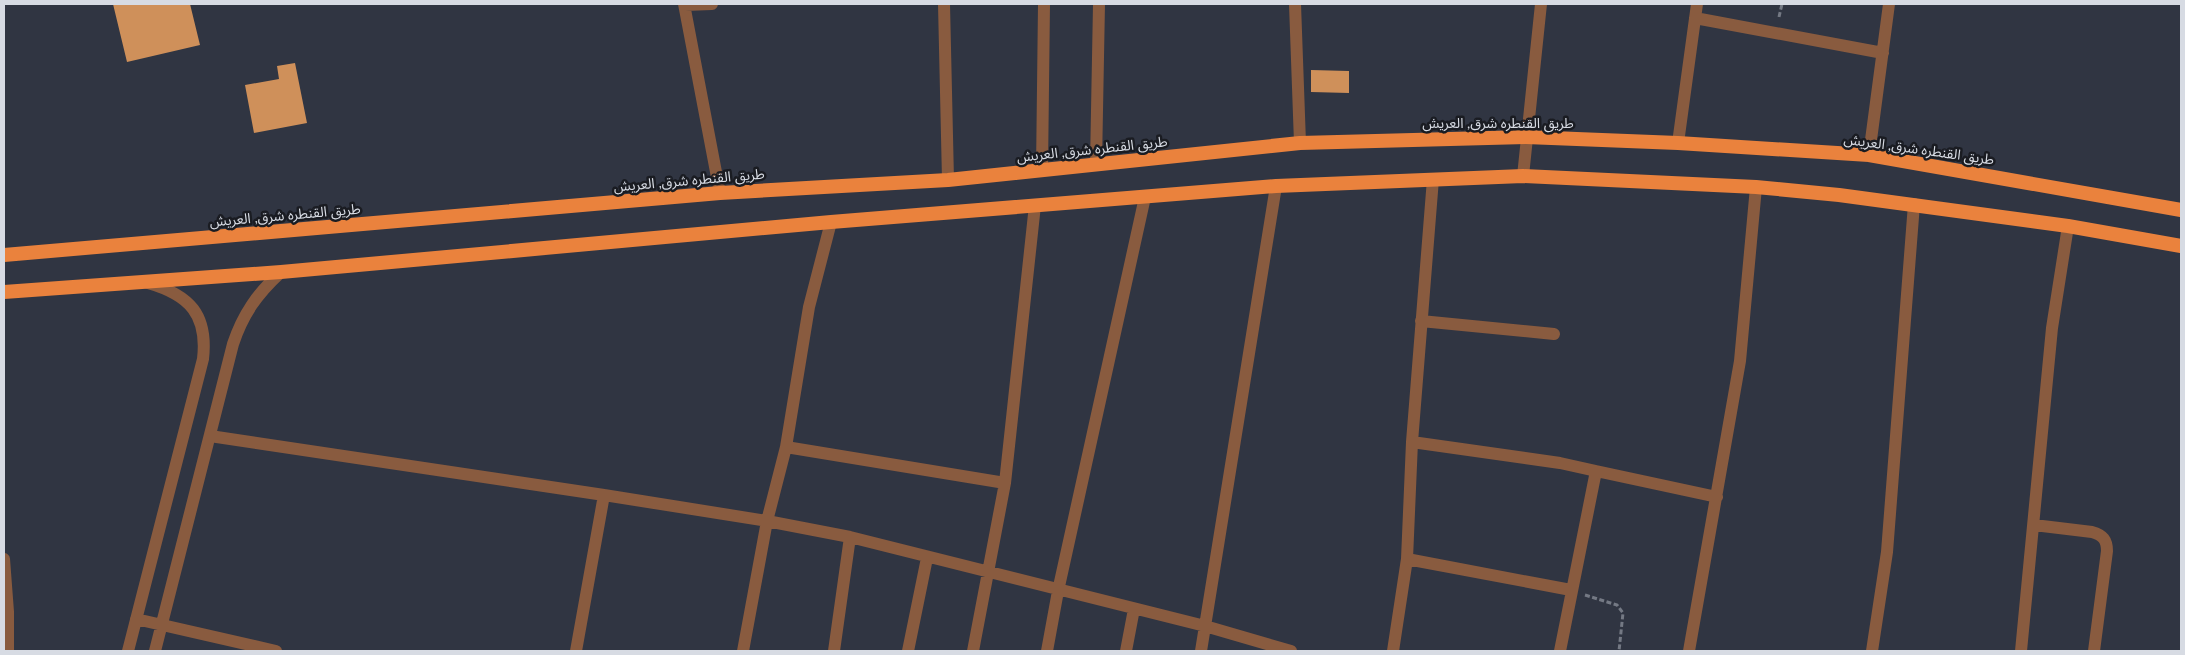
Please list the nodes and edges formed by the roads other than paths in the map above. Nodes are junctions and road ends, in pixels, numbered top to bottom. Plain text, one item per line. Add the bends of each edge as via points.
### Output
1 (684, 4) edge
2 (712, 4) edge
3 (944, 4) edge
4 (1044, 4) edge
5 (1099, 4) edge
6 (1295, 4) edge
7 (1541, 4) edge
8 (1697, 4) edge
9 (1889, 4) edge
10 (1695, 18) junction
11 (1883, 53) junction
12 (1526, 137) junction
13 (1678, 142) junction
14 (1300, 143) junction
15 (1869, 155) junction
16 (1096, 164) junction
17 (1042, 170) junction
18 (1524, 176) junction
19 (1433, 179) junction
20 (948, 180) junction
21 (1276, 186) junction
22 (1756, 186) junction
23 (720, 193) junction
24 (1145, 197) junction
25 (1914, 204) junction
26 (1035, 205) junction
27 (2181, 210) edge
28 (830, 222) junction
29 (2068, 226) junction
30 (2181, 246) edge
31 (4, 255) edge
32 (281, 272) junction
33 (143, 281) junction
34 (4, 292) edge
35 (1422, 321) junction
36 (1554, 334) dead end
37 (210, 436) junction
38 (1412, 442) junction
39 (786, 447) junction
40 (1596, 471) junction
41 (1004, 483) junction
42 (604, 495) junction
43 (1717, 497) junction
44 (768, 521) junction
45 (2034, 524) junction
46 (850, 537) junction
47 (927, 558) junction
48 (4, 559) edge
49 (1407, 559) junction
50 (988, 572) junction
51 (1571, 590) junction
52 (1058, 591) junction
53 (1134, 609) junction
54 (6, 613) edge
55 (136, 619) junction
56 (162, 624) junction
57 (1205, 626) junction
58 (8, 651) edge
59 (128, 651) edge
60 (155, 651) edge
61 (276, 651) edge
62 (576, 651) edge
63 (743, 651) edge
64 (834, 651) edge
65 (908, 651) edge
66 (973, 651) edge
67 (1047, 651) edge
68 (1126, 651) edge
69 (1201, 651) edge
70 (1291, 651) edge
71 (1393, 651) edge
72 (1560, 651) edge
73 (1689, 651) edge
74 (1872, 651) edge
75 (2024, 651) edge
76 (2094, 651) edge

1 - 2 street
1 - 23 street
3 - 20 street
4 - 17 street
5 - 16 street
6 - 14 street
7 - 12 street
8 - 10 street
9 - 11 street
10 - 11 street
10 - 13 street
11 - 15 street
12 - 13 highway, طريق القنطره شرق, العريش
12 - 14 highway, طريق القنطره شرق, العريش
12 - 18 street
13 - 15 highway, طريق القنطره شرق, العريش
14 - 16 highway, طريق القنطره شرق, العريش
15 - 27 highway, طريق القنطره شرق, العريش
16 - 17 highway, طريق القنطره شرق, العريش
17 - 20 highway, طريق القنطره شرق, العريش
18 - 19 highway
18 - 22 highway
19 - 21 highway
19 - 35 street
20 - 23 highway, طريق القنطره شرق, العريش
21 - 24 highway
21 - 57 street
22 - 25 highway
22 - 43 street via 1740,360
23 - 31 highway, طريق القنطره شرق, العريش
24 - 26 highway
24 - 52 street
25 - 29 highway
25 - 74 street via 1887,552
26 - 28 highway
26 - 41 street
28 - 32 highway
28 - 39 street via 809,307
29 - 30 highway
29 - 45 street via 2052,328
32 - 33 highway
32 - 37 street via 252,302 241,320
33 - 34 highway
33 - 55 street via 181,297 201,320 205,341
35 - 36 street
35 - 38 street
37 - 42 street
37 - 56 street
38 - 40 street
38 - 49 street
39 - 41 street
39 - 44 street
40 - 43 street
40 - 51 street
41 - 50 street
42 - 44 street
42 - 62 street
43 - 73 street
44 - 46 street
44 - 63 street
45 - 75 street
45 - 76 street via 2092,532 2106,541
46 - 47 street
46 - 64 street
47 - 50 street
47 - 65 street
48 - 54 street
49 - 51 street
49 - 71 street
50 - 52 street
50 - 66 street
51 - 72 street
52 - 53 street
52 - 67 street
53 - 57 street
53 - 68 street
54 - 58 street
55 - 56 street
55 - 59 street
56 - 60 street
56 - 61 street
57 - 69 street
57 - 70 street

